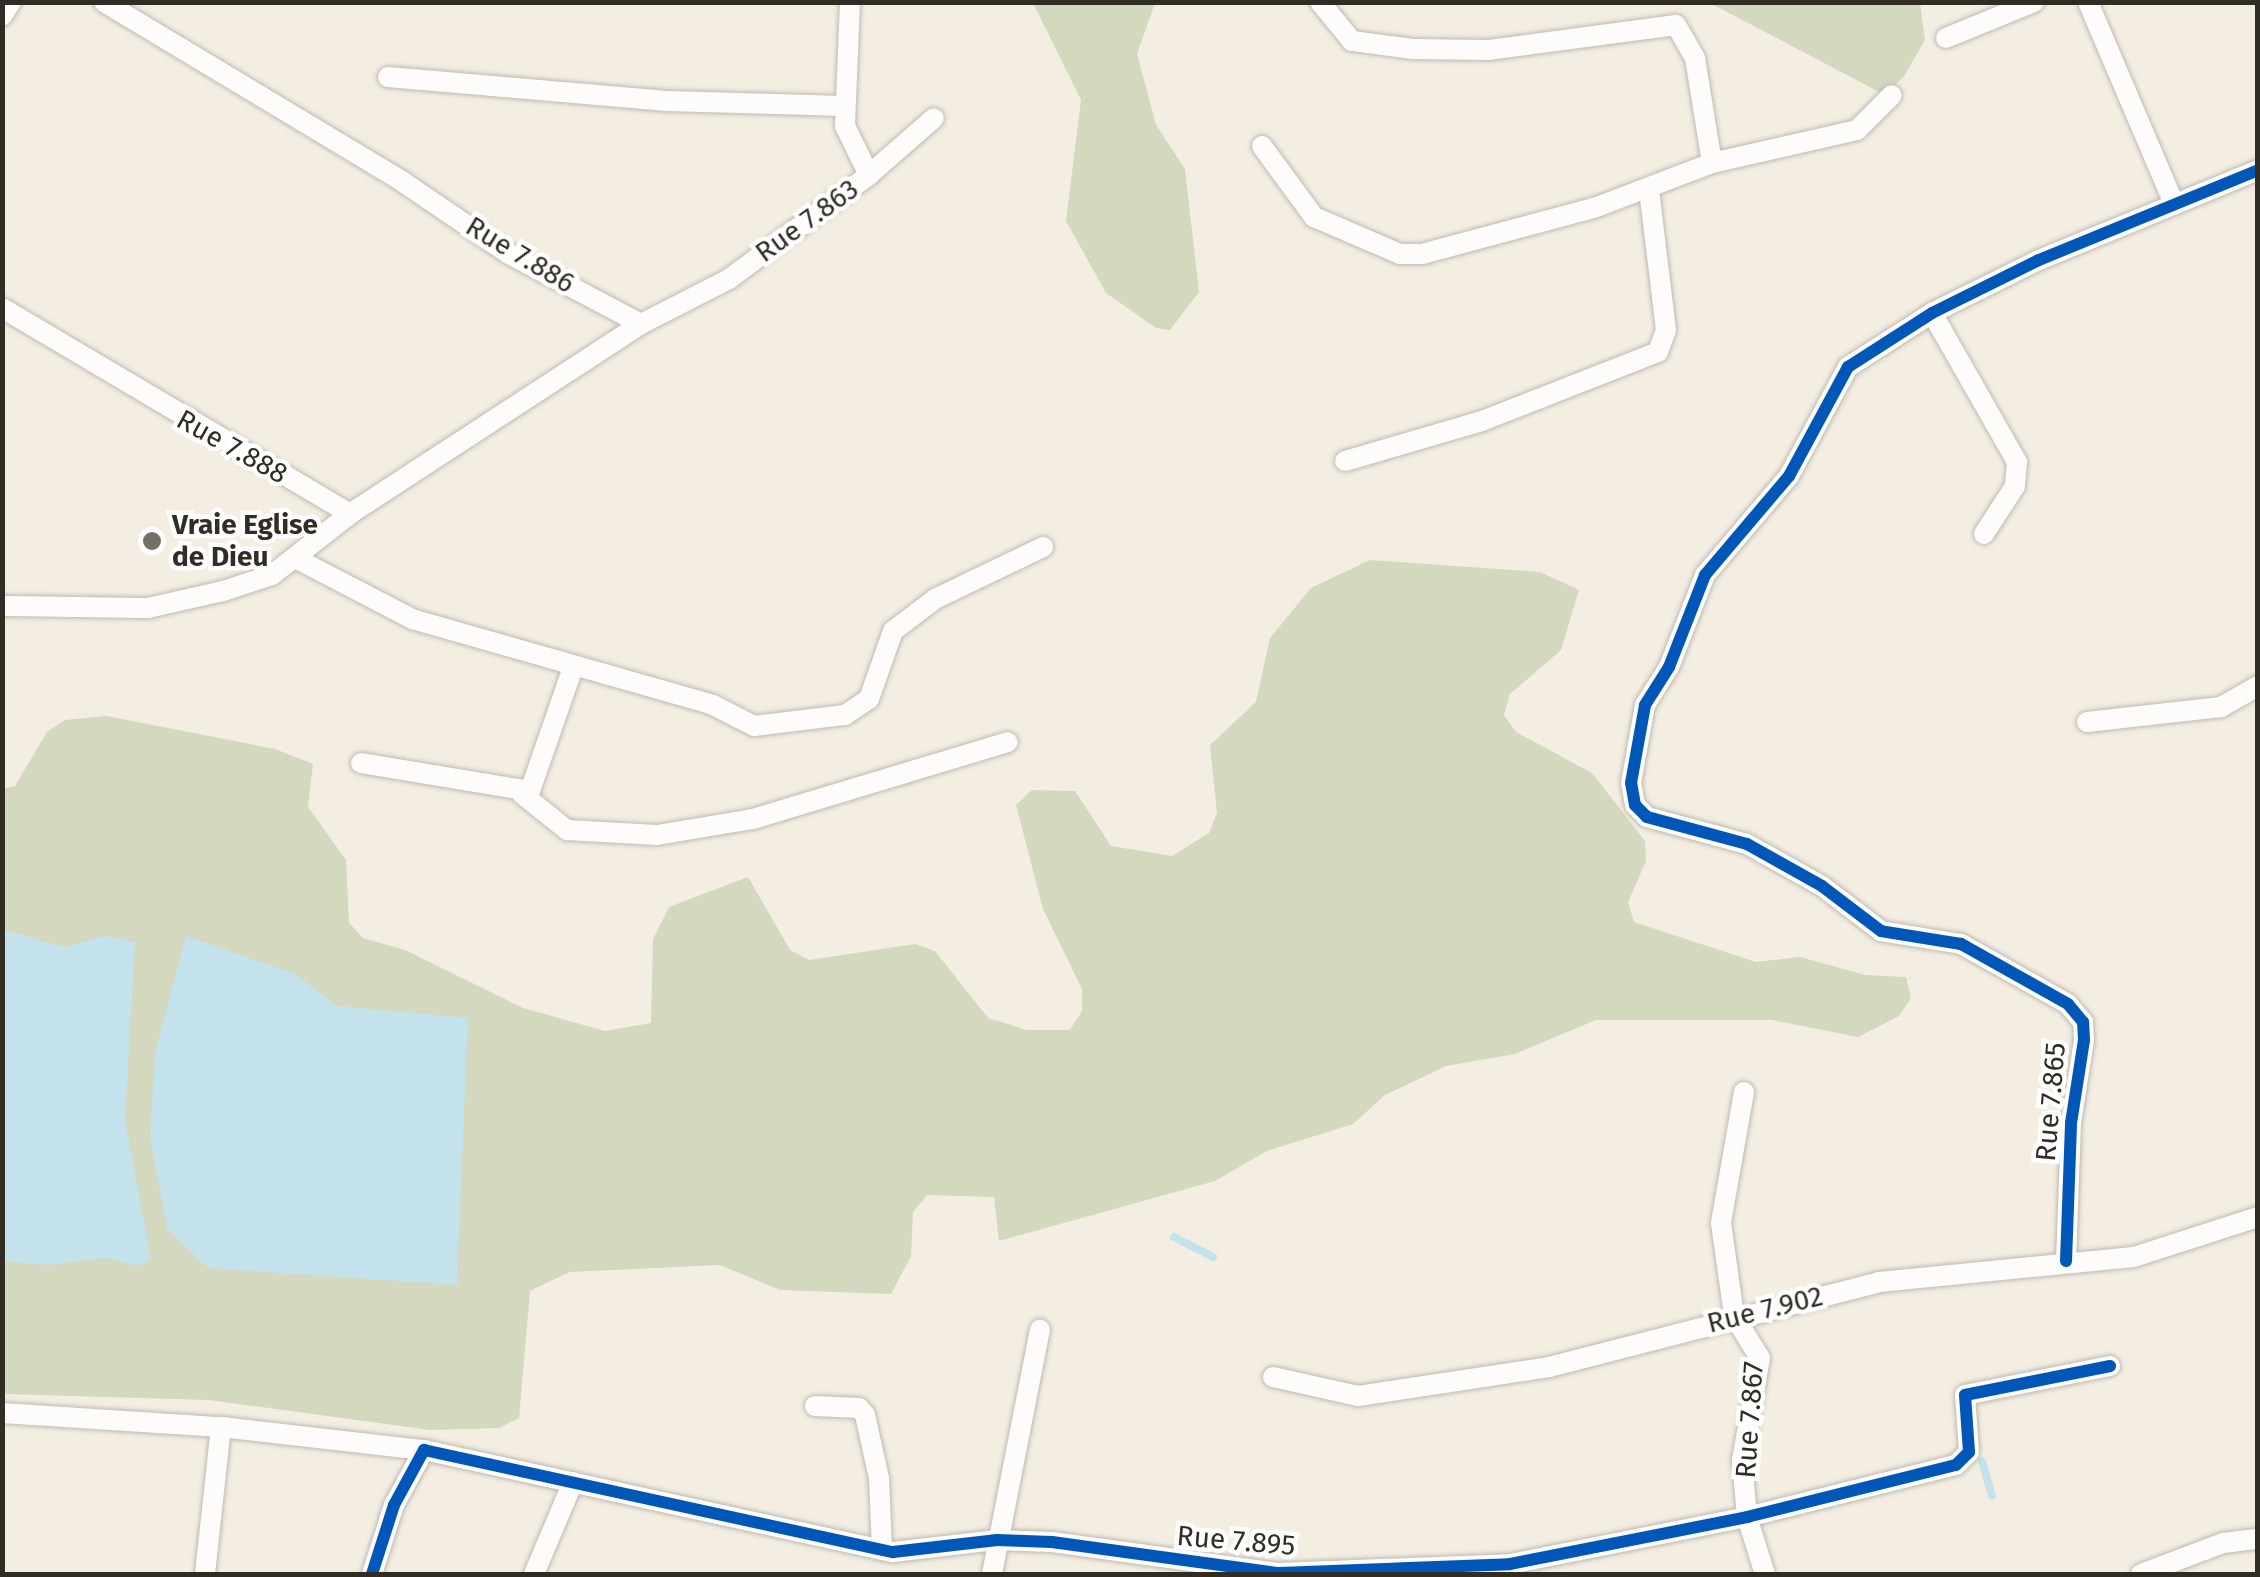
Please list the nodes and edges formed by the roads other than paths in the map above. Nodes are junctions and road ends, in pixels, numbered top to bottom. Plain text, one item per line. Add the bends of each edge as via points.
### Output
1 (10, 2) edge
2 (104, 2) edge
3 (850, 2) edge
4 (1320, 2) edge
5 (2034, 2) edge
6 (2088, 2) edge
7 (2, 16) edge
8 (1946, 38) dead end
9 (388, 76) dead end
10 (1892, 95) dead end
11 (846, 106) junction
12 (934, 118) dead end
13 (1262, 146) dead end
14 (1712, 163) junction
15 (2258, 170) edge
16 (869, 175) junction
17 (1649, 190) junction
18 (2174, 204) junction
19 (2, 308) edge
20 (1932, 312) junction
21 (641, 324) junction
22 (1345, 461) dead end
23 (350, 514) junction
24 (1984, 534) dead end
25 (1042, 546) dead end
26 (295, 558) junction
27 (2, 606) edge
28 (574, 664) junction
29 (2258, 686) edge
30 (2087, 722) dead end
31 (1008, 742) dead end
32 (362, 763) dead end
33 (522, 794) junction
34 (1744, 1092) dead end
35 (2258, 1218) edge
36 (2066, 1261) junction
37 (1734, 1316) junction
38 (1040, 1330) dead end
39 (2110, 1366) dead end
40 (1273, 1376) dead end
41 (815, 1406) dead end
42 (2, 1413) edge
43 (221, 1427) junction
44 (424, 1450) junction
45 (573, 1482) junction
46 (1747, 1517) junction
47 (2258, 1539) edge
48 (997, 1540) junction
49 (888, 1551) junction
50 (1164, 1567) edge
51 (1511, 1569) edge
52 (1383, 1573) edge
53 (205, 1574) edge
54 (372, 1574) edge
55 (534, 1574) edge
56 (886, 1574) edge
57 (992, 1574) edge
58 (1766, 1574) edge
59 (2140, 1574) edge

1 - 7 street
2 - 21 street, Rue 7.886 via 428,197 509,254
3 - 11 street, Rue 7.863
4 - 14 street via 1352,41 1413,49 1488,50 1676,25 1695,58
5 - 8 street
6 - 18 street
9 - 11 street via 667,100
10 - 14 street via 1857,130
11 - 16 street, Rue 7.863 via 845,126
12 - 16 street
13 - 17 street via 1314,216 1400,254 1422,254
14 - 17 street
15 - 18 street
16 - 21 street, Rue 7.863 via 728,278
17 - 22 street via 1666,330 1658,352 1482,421
18 - 20 street
19 - 23 street, Rue 7.888
20 - 24 street via 2016,462 2014,486
20 - 36 street, Rue 7.865 via 1848,368 1789,476 1713,561 1669,667 1645,705 1631,783 1635,805 1647,817 1777,858 1857,918 1881,930 1986,954 2068,1004 2083,1022
21 - 23 street
23 - 26 street
25 - 28 street via 935,599 893,631 869,699 845,715 754,726 714,705
26 - 27 street via 272,575 148,608
26 - 28 street via 412,619
28 - 33 street via 537,784
29 - 30 street via 2221,707
31 - 33 street via 753,819 657,836 567,830
32 - 33 street
34 - 37 street, Rue 7.867 via 1721,1222
35 - 36 street, Rue 7.902 via 2172,1248
36 - 37 street, Rue 7.902 via 1878,1282
37 - 40 street, Rue 7.902 via 1580,1361 1380,1394 1333,1394
37 - 46 street, Rue 7.867 via 1760,1358 1742,1460
38 - 48 street
39 - 46 street, Rue 7.895 via 1964,1395 1968,1452 1956,1465
41 - 49 street via 858,1408 864,1415
42 - 43 street, Rue 7.895
43 - 44 street, Rue 7.895
43 - 53 street
44 - 45 street, Rue 7.895
44 - 54 street via 394,1505
45 - 49 street, Rue 7.895
45 - 55 street
46 - 51 street, Rue 7.895
46 - 58 street, Rue 7.867
47 - 59 street via 2223,1543
48 - 49 street, Rue 7.895
48 - 50 street, Rue 7.895
48 - 57 street
49 - 56 street
50 - 52 street, Rue 7.895
51 - 52 street, Rue 7.895

